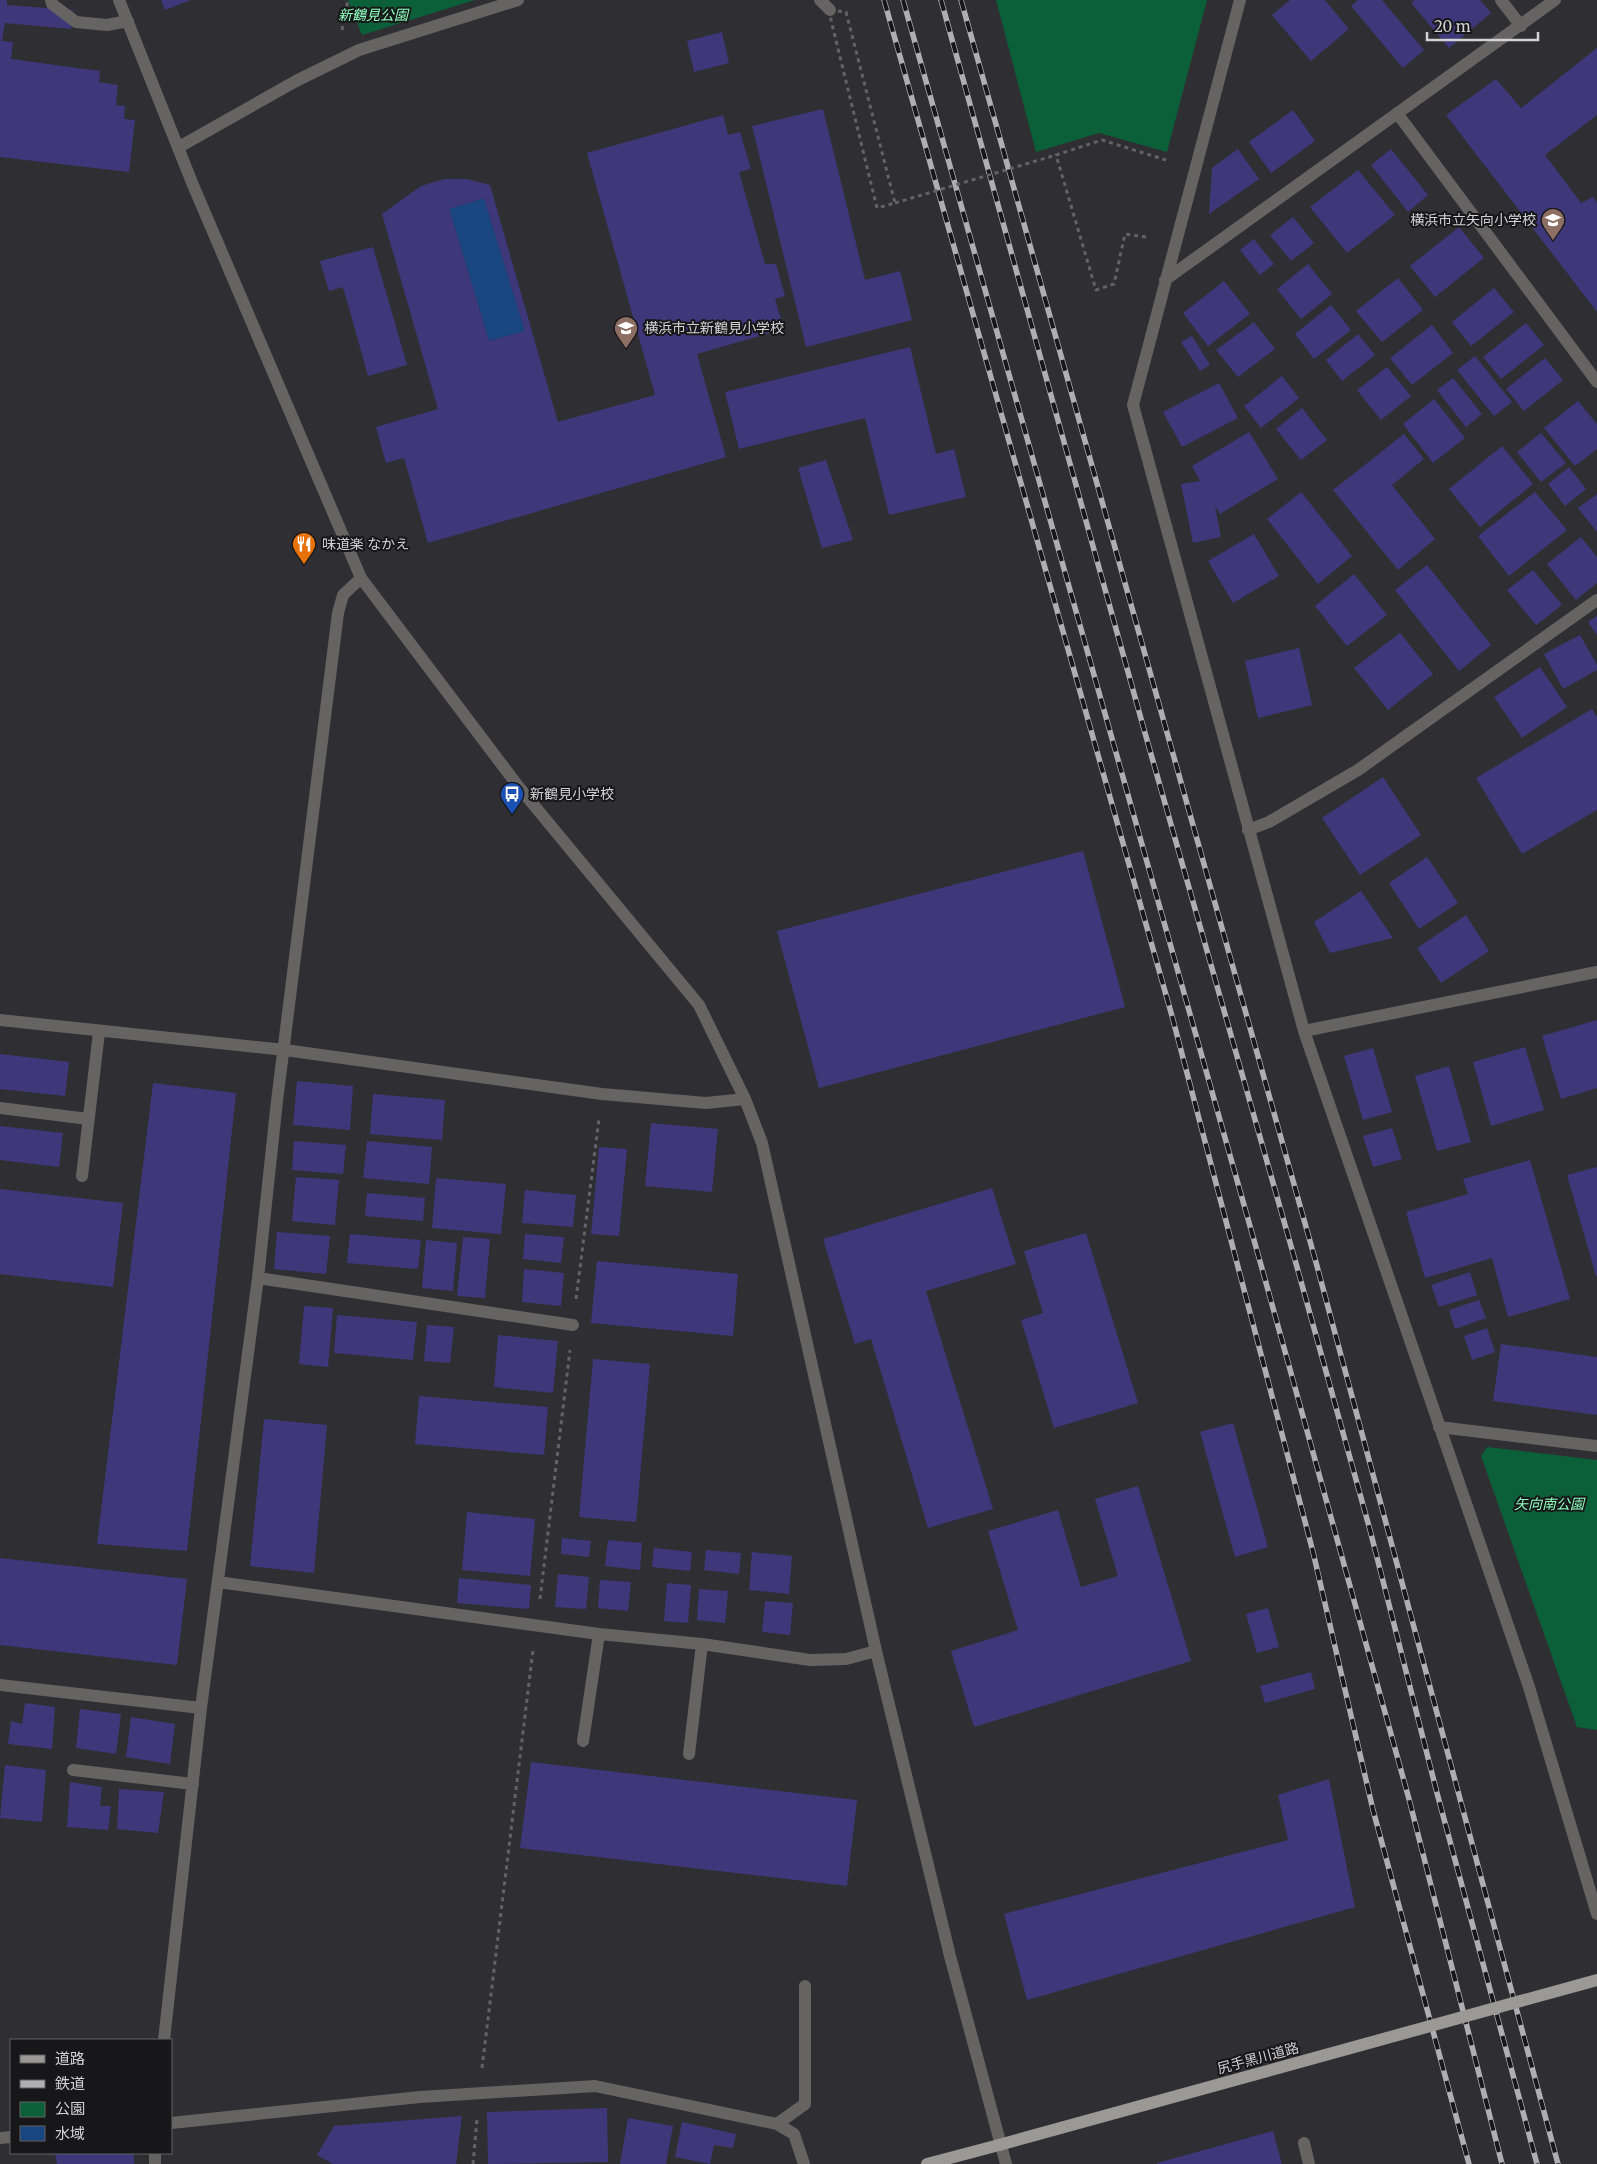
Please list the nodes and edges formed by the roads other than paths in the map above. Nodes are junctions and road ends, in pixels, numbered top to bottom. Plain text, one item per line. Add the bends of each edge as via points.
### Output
1 (51, 0) edge
2 (120, 0) edge
3 (518, 0) edge
4 (820, 0) edge
5 (1240, 0) edge
6 (1501, 0) edge
7 (1555, 0) edge
8 (830, 10) road end
9 (128, 21) junction
10 (1520, 26) junction
11 (1397, 114) junction
12 (179, 147) junction
13 (1165, 280) junction
14 (1597, 382) edge
15 (362, 578) junction
16 (1597, 600) edge
17 (1248, 830) junction
18 (1597, 972) edge
19 (0, 1020) edge
20 (1304, 1030) junction
21 (98, 1032) junction
22 (285, 1050) junction
23 (745, 1099) junction
24 (0, 1108) edge
25 (88, 1119) junction
26 (82, 1176) dead end
27 (258, 1278) junction
28 (573, 1325) dead end
29 (1439, 1427) junction
30 (1597, 1446) edge
31 (218, 1582) junction
32 (599, 1634) junction
33 (702, 1644) junction
34 (876, 1650) junction
35 (0, 1685) edge
36 (201, 1708) junction
37 (583, 1741) dead end
38 (689, 1754) dead end
39 (74, 1770) dead end
40 (193, 1784) junction
41 (1597, 1914) edge
42 (1597, 1980) edge
43 (805, 1986) dead end
44 (164, 2039) edge
45 (172, 2123) edge
46 (777, 2124) junction
47 (1304, 2143) dead end
48 (999, 2145) junction
49 (804, 2164) edge
50 (927, 2164) edge
51 (1006, 2164) edge
52 (1309, 2164) edge

1 - 9 street via 76,22 107,25
2 - 9 street
3 - 12 street via 359,50 296,81
4 - 8 street
5 - 13 street
6 - 10 street
7 - 10 street
9 - 12 street
10 - 11 street
11 - 13 street
11 - 14 street
12 - 15 street
13 - 17 street via 1133,405
15 - 22 street via 343,595 338,612
15 - 23 street via 518,786 699,1005
16 - 17 street via 1358,770 1269,822
17 - 20 street
18 - 20 street
19 - 21 street
20 - 29 street
21 - 22 street
21 - 25 street
22 - 23 street via 602,1094 706,1103
22 - 27 street
23 - 34 street via 762,1143
24 - 25 street
25 - 26 street
27 - 28 street
27 - 31 street
29 - 30 street
29 - 41 street via 1529,1687
31 - 32 street
31 - 36 street
32 - 33 street
32 - 37 street
33 - 34 street via 810,1660 846,1658
33 - 38 street
34 - 48 street
35 - 36 street
36 - 40 street
39 - 40 street
40 - 44 street
42 - 48 main road, 尻手黒川道路, bridge
43 - 46 street via 804,2104
45 - 46 street via 420,2097 595,2086
46 - 49 street via 794,2134
47 - 52 street
48 - 50 main road, 尻手黒川道路
48 - 51 street

